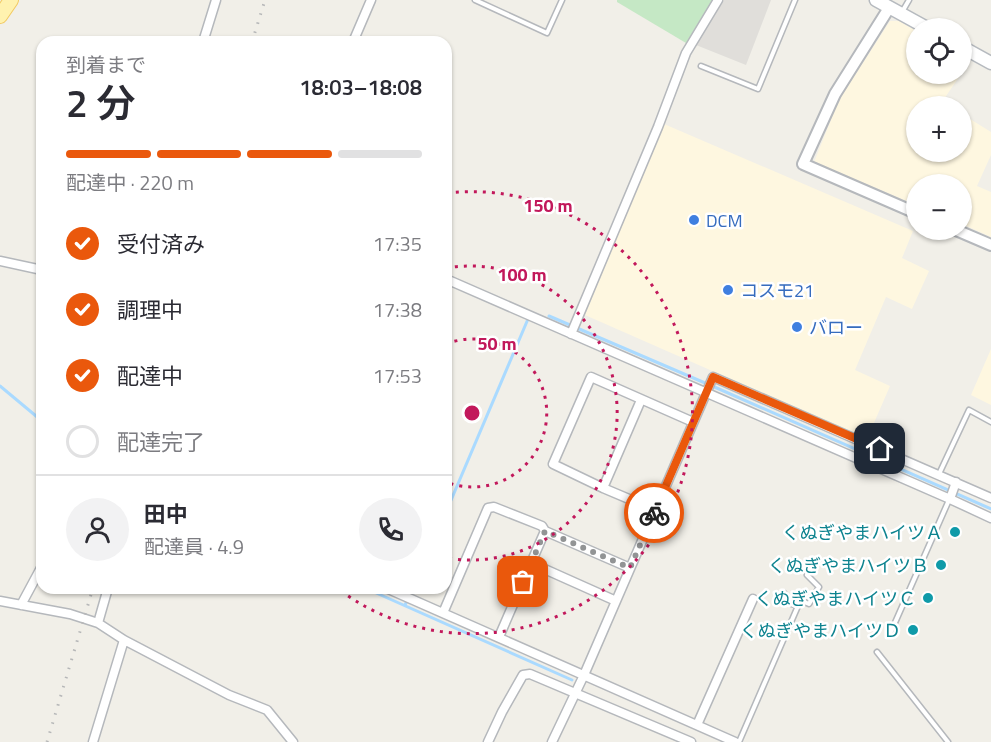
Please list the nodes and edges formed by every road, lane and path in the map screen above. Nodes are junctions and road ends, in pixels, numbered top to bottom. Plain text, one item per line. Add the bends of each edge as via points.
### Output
1 (11, 0) edge
2 (216, 0) edge
3 (371, 0) edge
4 (475, 0) edge
5 (562, 0) edge
6 (718, 0) edge
7 (795, 0) edge
8 (909, 0) edge
9 (881, 2) edge
10 (901, 14) junction
11 (0, 16) edge
12 (908, 18) edge
13 (205, 36) edge
14 (356, 36) edge
15 (972, 53) edge
16 (991, 63) edge
17 (700, 66) dead end
18 (906, 209) edge
19 (972, 237) edge
20 (991, 245) edge
21 (0, 261) edge
22 (36, 269) edge
23 (452, 282) edge
24 (571, 334) junction
25 (706, 393) junction
26 (641, 399) junction
27 (693, 422) junction
28 (991, 423) edge
29 (939, 475) junction
30 (956, 483) junction
31 (603, 488) junction
32 (991, 498) edge
33 (950, 499) junction
34 (655, 510) junction
35 (991, 518) edge
36 (545, 531) junction
37 (531, 564) junction
38 (630, 568) junction
39 (807, 574) dead end
40 (36, 577) edge
41 (452, 592) edge
42 (784, 593) dead end
43 (106, 594) edge
44 (400, 594) edge
45 (451, 594) edge
46 (753, 599) dead end
47 (0, 601) edge
48 (616, 601) junction
49 (21, 605) junction
50 (798, 606) junction
51 (443, 613) junction
52 (98, 623) junction
53 (890, 634) dead end
54 (499, 638) junction
55 (124, 640) junction
56 (877, 652) dead end
57 (584, 675) junction
58 (576, 693) junction
59 (697, 725) junction
60 (93, 742) edge
61 (293, 742) edge
62 (488, 742) edge
63 (552, 742) edge
64 (691, 742) edge
65 (737, 742) edge
66 (948, 742) edge

1 - 11 main road
2 - 13 street
3 - 14 street
4 - 5 lane via 547,33
6 - 24 street via 686,53
7 - 17 lane via 758,89
8 - 10 lane
9 - 10 main road
9 - 18 street via 803,164
10 - 12 main road
15 - 16 main road
19 - 20 street
21 - 22 street
23 - 24 street
24 - 25 street
25 - 27 street
25 - 29 street via 713,377
25 - 33 street
26 - 27 street
26 - 31 street
26 - 31 street via 591,378 553,464
27 - 34 street
28 - 29 lane via 969,410
29 - 30 street
30 - 32 street
30 - 33 street
31 - 34 street
33 - 35 street
33 - 53 lane
34 - 38 street
36 - 37 street
36 - 38 street
36 - 41 street via 542,526 488,508
37 - 48 street
37 - 54 street
38 - 48 street
39 - 50 lane via 819,587 809,604 802,601
40 - 49 street
42 - 50 lane via 791,604
43 - 52 street
44 - 51 street
45 - 51 street
46 - 59 street
47 - 49 street
48 - 57 street
49 - 52 street
50 - 65 lane
51 - 54 street
52 - 55 street
54 - 57 street
55 - 60 street
55 - 61 street via 229,695 267,710
56 - 66 lane
57 - 58 street
57 - 59 street
58 - 62 street via 530,674 523,675
58 - 63 street
58 - 64 street
59 - 65 street

